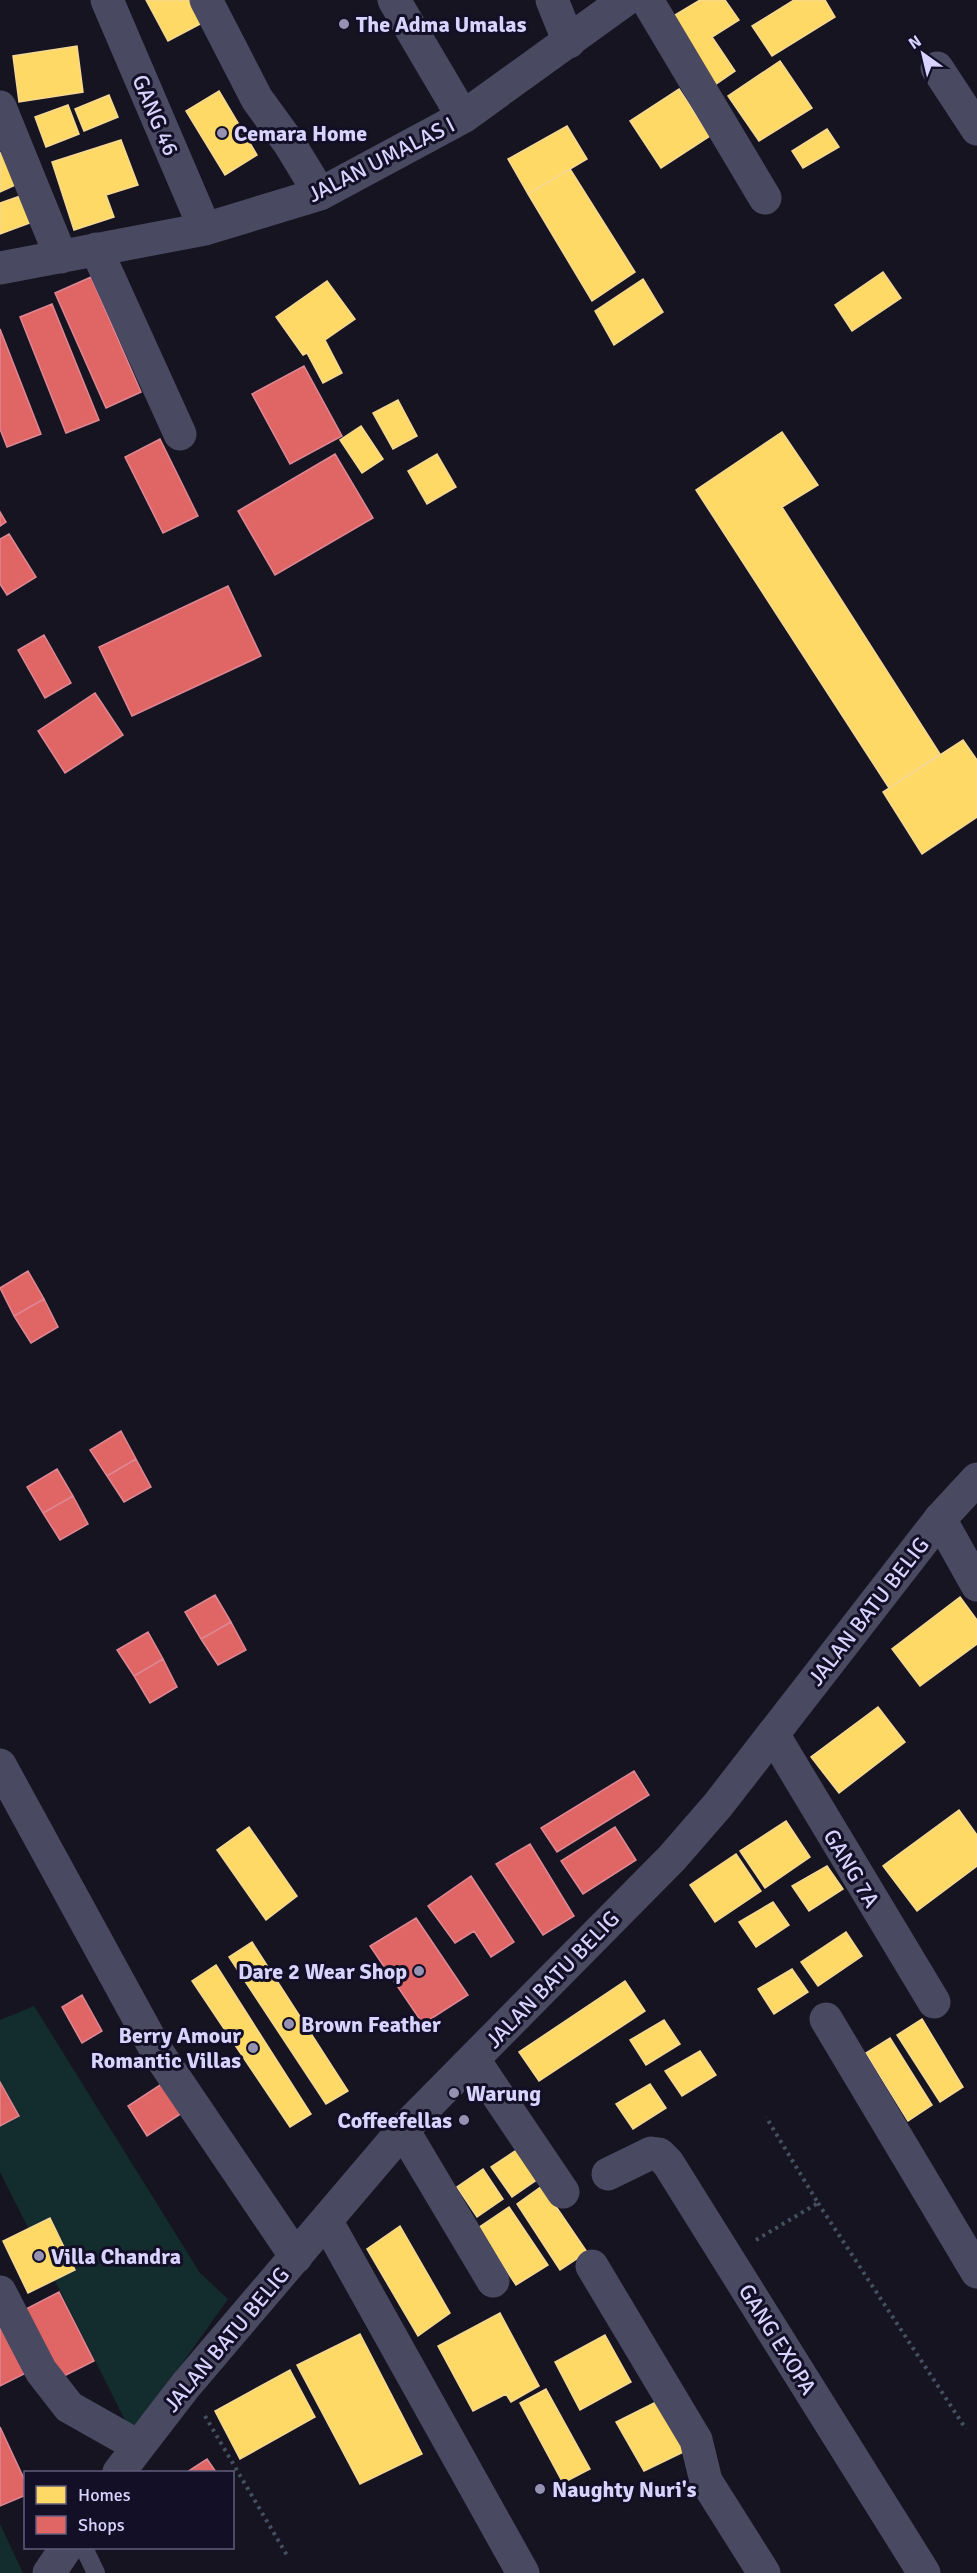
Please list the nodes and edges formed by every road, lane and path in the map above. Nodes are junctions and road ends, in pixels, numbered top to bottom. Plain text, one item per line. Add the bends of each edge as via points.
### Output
1 (107, 0) edge
2 (206, 0) edge
3 (394, 0) edge
4 (552, 0) edge
5 (625, 0) edge
6 (647, 0) edge
7 (569, 42) junction
8 (937, 68) dead end
9 (0, 107) edge
10 (463, 117) junction
11 (977, 129) edge
12 (320, 194) junction
13 (765, 198) dead end
14 (205, 229) junction
15 (96, 249) junction
16 (61, 257) junction
17 (0, 268) edge
18 (180, 434) dead end
19 (977, 1479) edge
20 (940, 1519) junction
21 (977, 1585) edge
22 (772, 1734) junction
23 (0, 1765) edge
24 (934, 2002) dead end
25 (826, 2019) dead end
26 (474, 2060) junction
27 (766, 2117) dead end
28 (403, 2130) junction
29 (608, 2174) dead end
30 (563, 2192) dead end
31 (818, 2203) junction
32 (327, 2222) junction
33 (296, 2257) junction
34 (727, 2257) junction
35 (592, 2266) dead end
36 (977, 2272) edge
37 (493, 2281) dead end
38 (0, 2292) edge
39 (186, 2385) junction
40 (966, 2429) dead end
41 (138, 2446) junction
42 (120, 2471) edge
43 (65, 2549) edge
44 (85, 2549) edge
45 (288, 2557) dead end
46 (49, 2573) edge
47 (96, 2573) edge
48 (523, 2573) edge
49 (764, 2573) edge
50 (924, 2573) edge

1 - 14 street, GANG 46
2 - 12 street via 257,99
3 - 10 street
4 - 7 street
5 - 7 street, JALAN UMALAS I
6 - 13 street
7 - 10 street, JALAN UMALAS I
8 - 11 street
9 - 16 street
10 - 12 street, JALAN UMALAS I
12 - 14 street, JALAN UMALAS I
14 - 15 street, JALAN UMALAS I
15 - 16 street, JALAN UMALAS I
15 - 18 street
16 - 17 street, JALAN UMALAS I
19 - 20 street, JALAN BATU BELIG
20 - 21 street
20 - 22 street, JALAN BATU BELIG
22 - 24 street, GANG 7A
22 - 26 street, JALAN BATU BELIG via 672,1858
23 - 33 street via 156,2050
25 - 36 street
26 - 28 street, JALAN BATU BELIG
26 - 30 street
27 - 31 path
28 - 32 street, JALAN BATU BELIG
28 - 37 street
29 - 34 street, GANG EXOPA via 643,2156 659,2154
31 - 34 path
31 - 40 path
32 - 33 street, JALAN BATU BELIG
32 - 48 street
33 - 39 street, JALAN BATU BELIG
34 - 50 street, GANG EXOPA
35 - 49 street via 696,2440 705,2481
38 - 41 street via 41,2371 69,2407
39 - 41 street, JALAN BATU BELIG
39 - 45 path
41 - 42 street, JALAN BATU BELIG
43 - 46 street
44 - 47 lane

